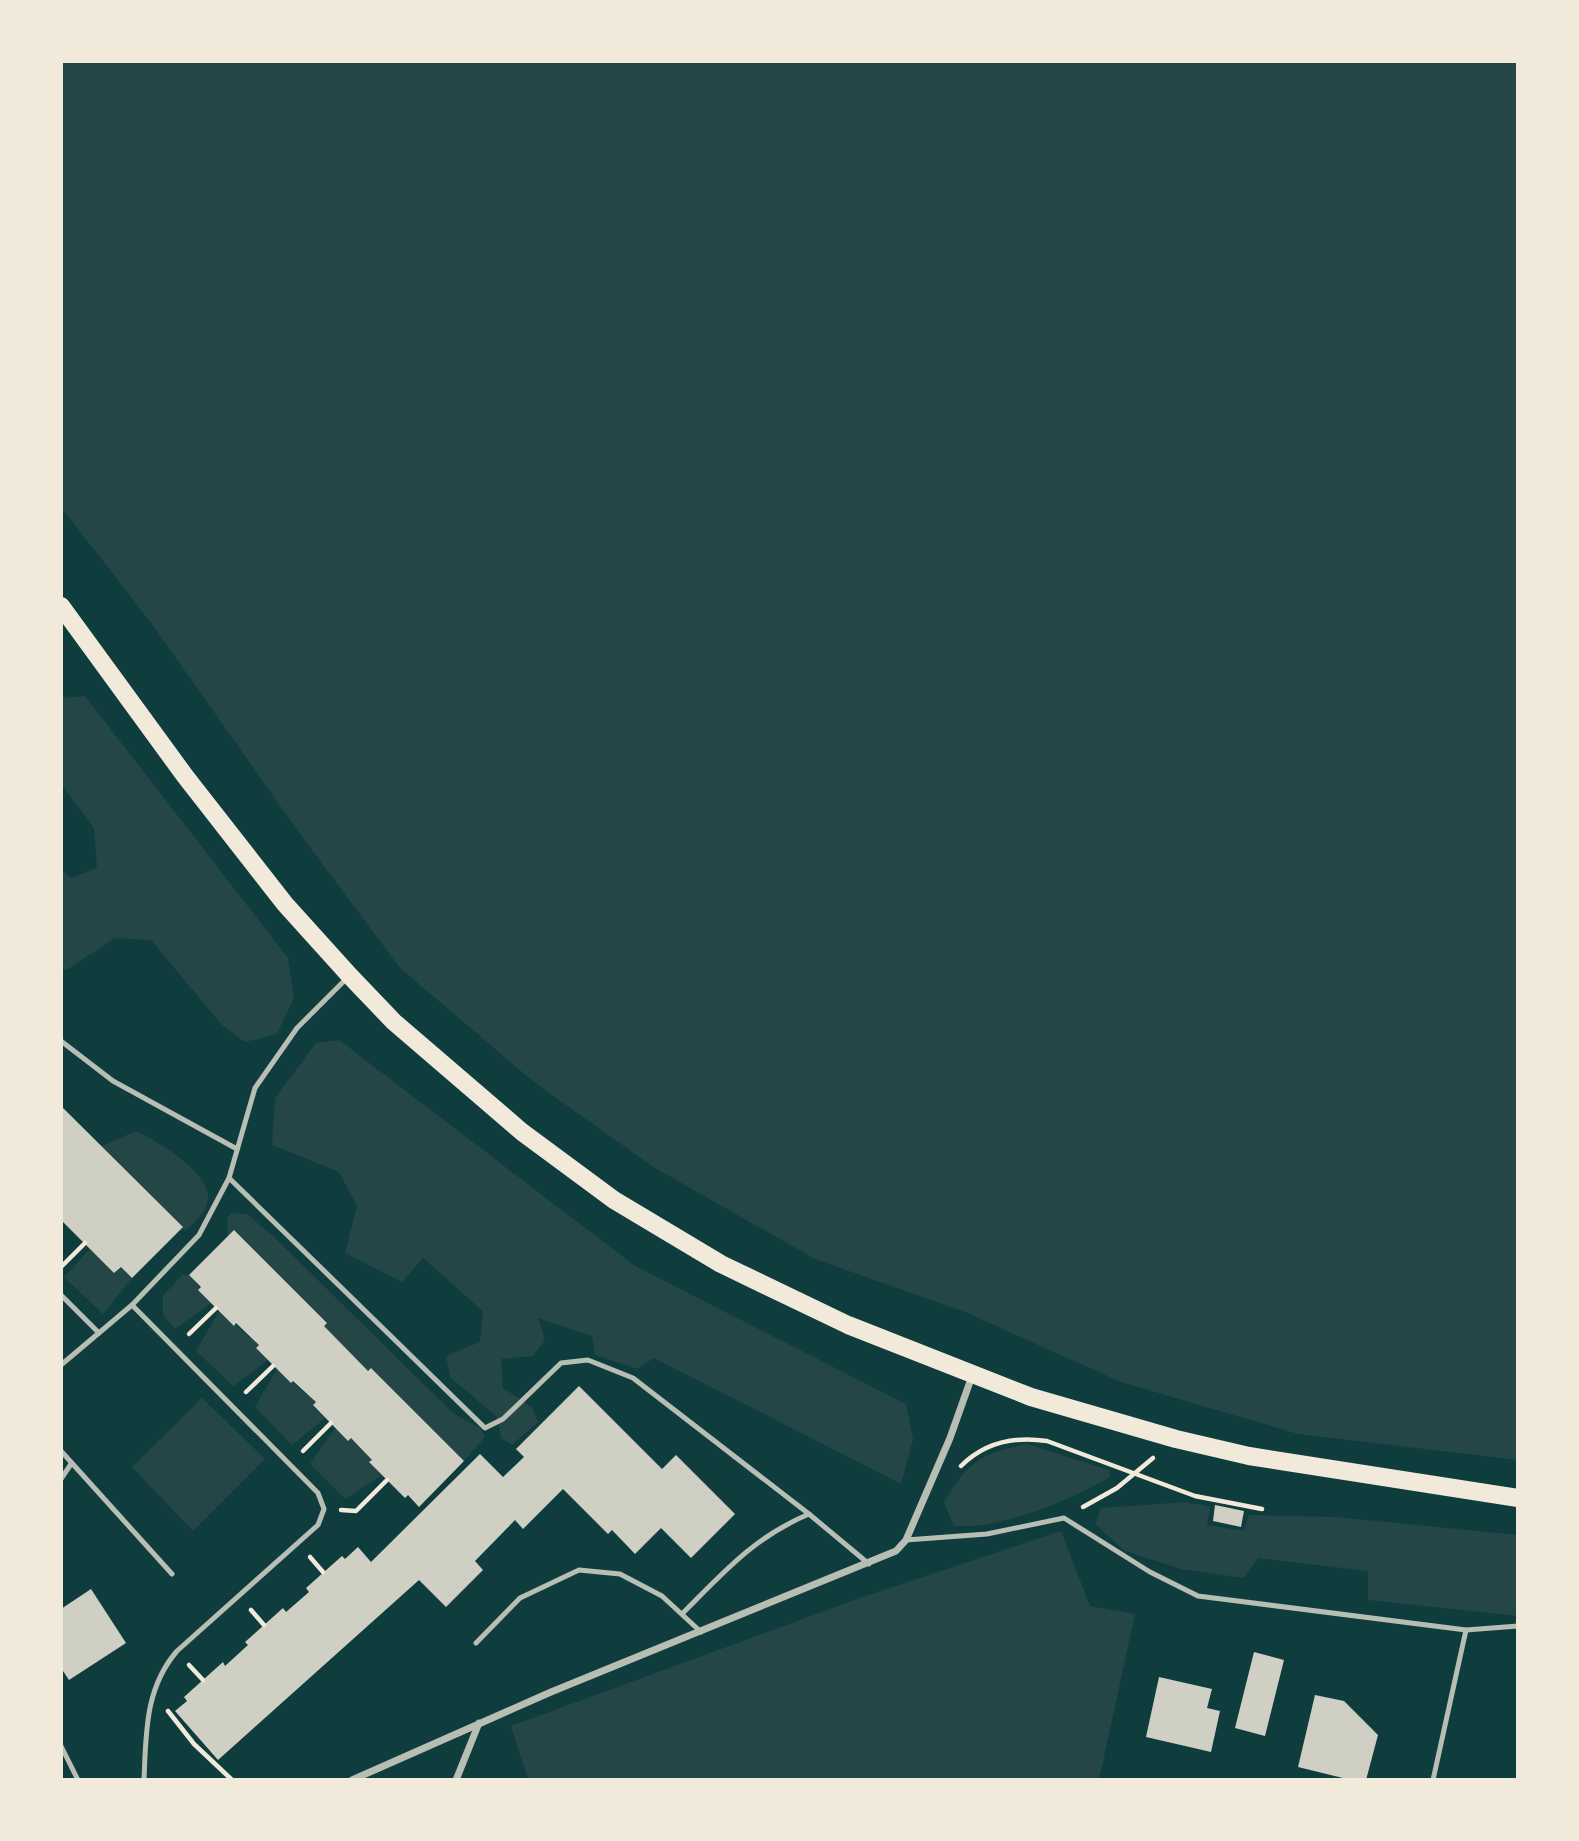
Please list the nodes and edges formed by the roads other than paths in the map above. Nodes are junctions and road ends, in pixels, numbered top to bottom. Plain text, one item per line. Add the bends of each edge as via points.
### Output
1 (61, 606) edge
2 (350, 976) junction
3 (61, 1041) edge
4 (237, 1149) junction
5 (229, 1178) junction
6 (61, 1295) edge
7 (132, 1305) junction
8 (99, 1333) junction
9 (61, 1365) edge
10 (973, 1376) junction
11 (61, 1451) edge
12 (71, 1464) junction
13 (61, 1479) edge
14 (1518, 1498) edge
15 (809, 1514) junction
16 (906, 1540) junction
17 (869, 1564) junction
18 (172, 1574) dead end
19 (682, 1614) junction
20 (1518, 1626) edge
21 (1466, 1630) junction
22 (701, 1632) junction
23 (476, 1643) dead end
24 (479, 1723) junction
25 (61, 1746) edge
26 (78, 1780) edge
27 (144, 1780) edge
28 (352, 1780) edge
29 (456, 1780) edge
30 (1433, 1780) edge

1 - 2 main road via 185,776 285,904
2 - 4 lane via 297,1028 256,1088
2 - 10 main road via 394,1022 522,1132 614,1199 733,1269 848,1325
3 - 4 lane via 113,1081
4 - 5 lane
5 - 7 lane via 198,1235
5 - 15 lane via 485,1428 503,1419 561,1363 588,1360 633,1378
6 - 8 lane
7 - 8 lane
7 - 27 lane via 318,1493 324,1509 318,1525 163,1668 152,1691
8 - 9 lane
10 - 14 main road via 1058,1405 1249,1456
10 - 16 street
11 - 12 lane
12 - 13 lane
12 - 18 lane
15 - 17 lane
15 - 19 lane via 778,1527 748,1549
16 - 17 street
16 - 21 lane via 987,1534 1064,1518 1198,1596
17 - 22 street
19 - 22 lane
19 - 23 lane via 662,1595 620,1574 579,1570 520,1598
20 - 21 lane
21 - 30 lane
22 - 24 street
24 - 28 street
24 - 29 street
25 - 26 lane

